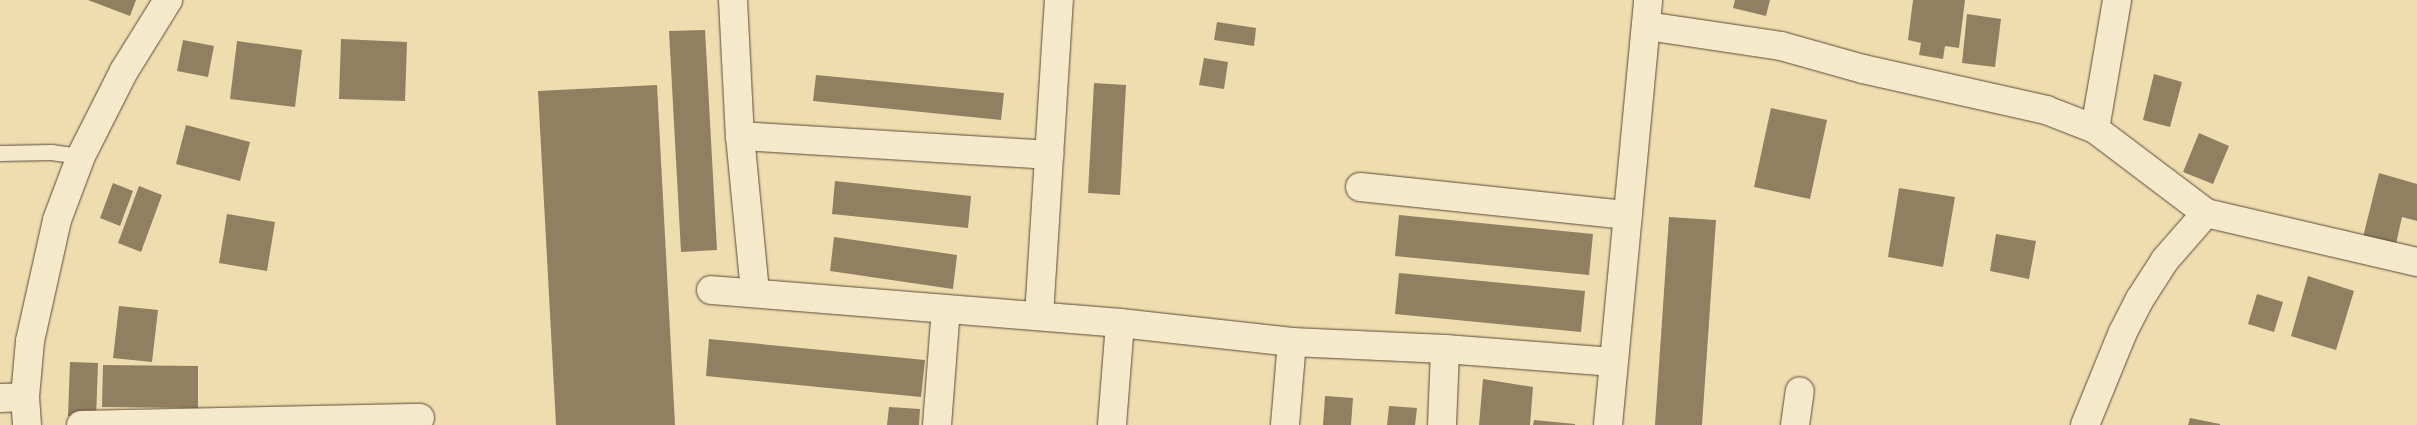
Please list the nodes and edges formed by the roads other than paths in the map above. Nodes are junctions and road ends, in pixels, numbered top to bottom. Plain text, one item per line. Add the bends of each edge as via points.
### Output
1 (168, 0) edge
2 (733, 0) edge
3 (1059, 0) edge
4 (2117, 0) edge
5 (1648, 13) edge
6 (2095, 129) junction
7 (740, 136) junction
8 (0, 153) edge
9 (1049, 155) junction
10 (81, 156) junction
11 (1360, 187) dead end
12 (2206, 213) junction
13 (1628, 215) junction
14 (2417, 262) edge
15 (711, 290) dead end
16 (755, 293) junction
17 (946, 309) junction
18 (1039, 316) junction
19 (1120, 323) junction
20 (1292, 342) junction
21 (1445, 349) junction
22 (1613, 362) junction
23 (1800, 391) dead end
24 (13, 398) edge
25 (420, 418) dead end
26 (27, 425) edge
27 (81, 425) edge
28 (937, 425) edge
29 (1112, 425) edge
30 (1285, 425) edge
31 (1442, 425) edge
32 (1608, 425) edge
33 (1795, 425) edge
34 (2085, 425) edge

1 - 10 street via 124,71
2 - 7 street
3 - 9 street
4 - 6 street
5 - 6 street via 1863,69 2046,110
5 - 13 street
6 - 12 street
7 - 9 street
7 - 16 street
8 - 10 lane via 50,152
9 - 18 street
10 - 24 street via 56,220 30,341
11 - 13 street
12 - 14 street
12 - 34 street via 2165,260 2140,298 2122,332
13 - 22 street
15 - 16 street
16 - 17 street
17 - 18 street
17 - 28 street
18 - 19 street
19 - 20 street
19 - 29 street
20 - 21 street
20 - 30 street
21 - 22 street
21 - 31 street
22 - 32 street
23 - 33 street
24 - 26 street
25 - 27 street

